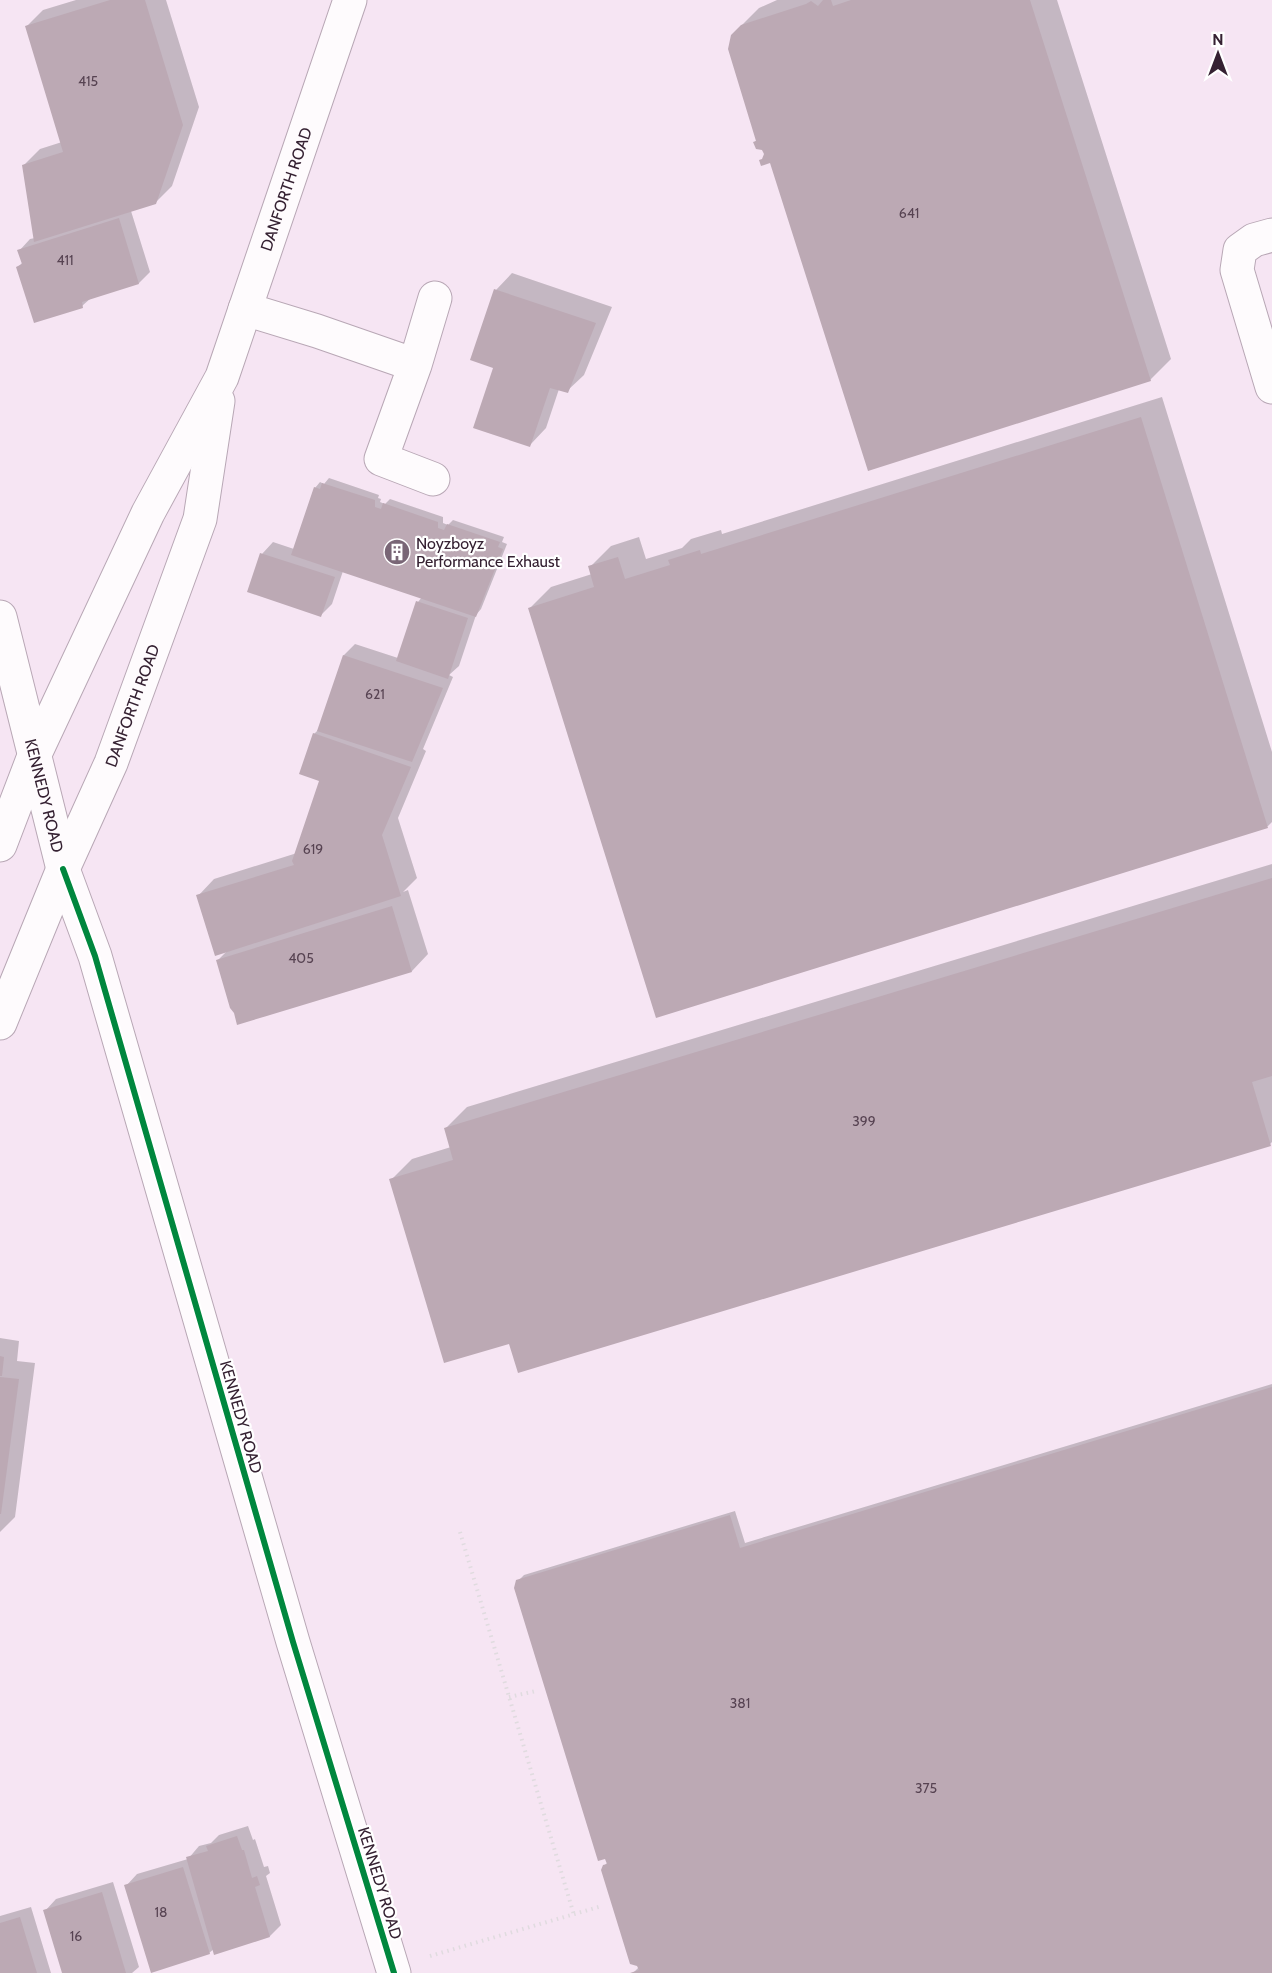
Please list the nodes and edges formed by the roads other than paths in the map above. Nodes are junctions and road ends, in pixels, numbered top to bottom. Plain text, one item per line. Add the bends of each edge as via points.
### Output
1 (350, 0) edge
2 (1272, 234) edge
3 (435, 298) dead end
4 (245, 309) junction
5 (415, 365) junction
6 (222, 377) junction
7 (1271, 380) edge
8 (433, 479) dead end
9 (0, 617) edge
10 (34, 756) junction
11 (0, 845) edge
12 (63, 869) junction
13 (0, 1023) edge
14 (393, 1970) edge

1 - 4 main road, DANFORTH ROAD
2 - 7 main road via 1240,250 1238,270
3 - 5 main road
4 - 5 main road
4 - 6 main road, DANFORTH ROAD
5 - 8 main road via 381,459
6 - 10 main road, DANFORTH ROAD via 148,513
6 - 12 main road, DANFORTH ROAD via 200,519 111,763
9 - 10 main road, KENNEDY ROAD
10 - 11 main road, DANFORTH ROAD
10 - 12 main road, KENNEDY ROAD
12 - 13 main road, DANFORTH ROAD
12 - 14 main road, KENNEDY ROAD via 95,956 293,1642

